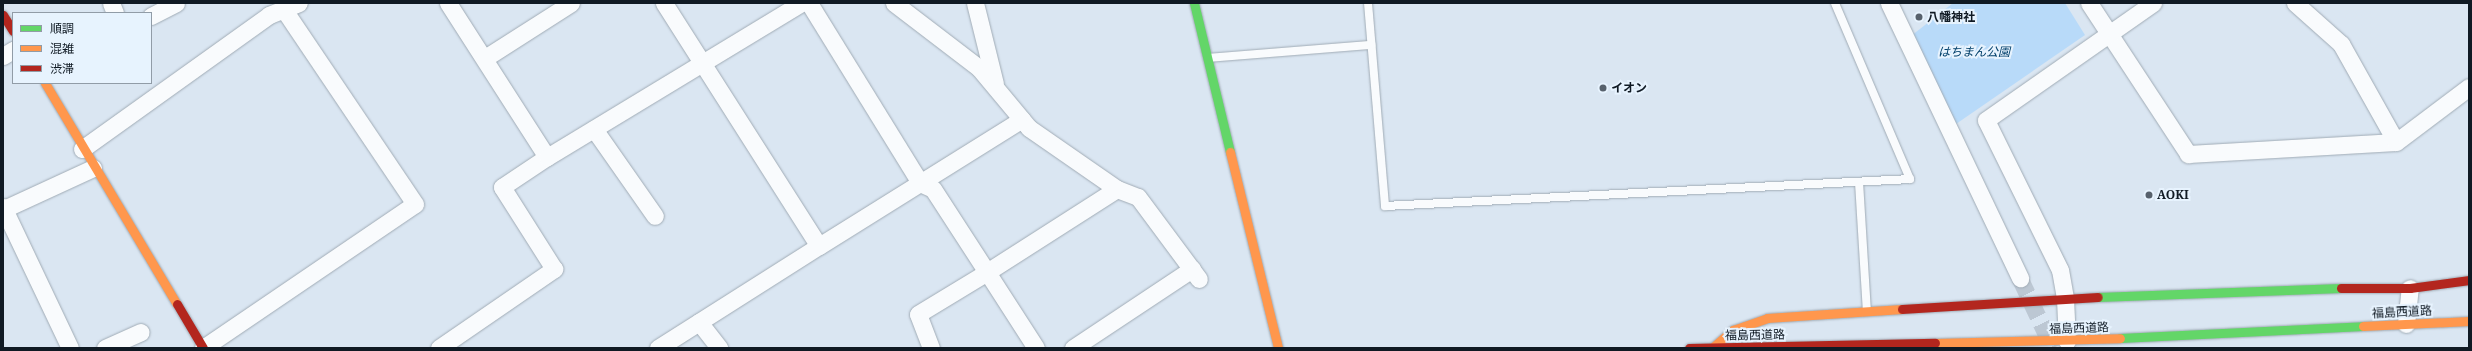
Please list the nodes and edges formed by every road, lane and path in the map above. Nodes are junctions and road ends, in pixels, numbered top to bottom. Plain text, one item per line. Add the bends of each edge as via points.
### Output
1 (110, 3) edge
2 (176, 3) edge
3 (448, 3) edge
4 (571, 3) edge
5 (664, 3) edge
6 (801, 3) edge
7 (810, 3) edge
8 (894, 3) edge
9 (975, 3) edge
10 (1194, 3) edge
11 (1368, 3) edge
12 (1835, 3) edge
13 (1889, 3) edge
14 (2089, 3) edge
15 (2153, 3) edge
16 (2295, 3) edge
17 (278, 7) edge
18 (114, 12) edge
19 (3, 15) edge
20 (152, 15) edge
21 (12, 29) edge
22 (2108, 34) junction
23 (1371, 46) junction
24 (12, 51) edge
25 (3, 56) edge
26 (485, 58) junction
27 (1207, 58) junction
28 (702, 63) junction
29 (46, 84) edge
30 (995, 85) junction
31 (2467, 94) edge
32 (1022, 119) junction
33 (594, 129) junction
34 (2396, 142) junction
35 (82, 149) junction
36 (547, 157) junction
37 (93, 168) junction
38 (1859, 182) junction
39 (920, 183) junction
40 (1117, 189) junction
41 (4, 208) edge
42 (655, 216) dead end
43 (819, 246) junction
44 (987, 272) junction
45 (2020, 278) tunnel mouth
46 (2469, 280) edge
47 (2410, 288) junction
48 (2065, 298) junction
49 (1867, 311) junction
50 (2469, 321) edge
51 (699, 322) junction
52 (2406, 324) junction
53 (141, 332) dead end
54 (2067, 340) junction
55 (442, 347) edge
56 (70, 348) edge
57 (105, 348) edge
58 (203, 348) edge
59 (658, 348) edge
60 (718, 348) edge
61 (931, 348) edge
62 (1036, 348) edge
63 (1074, 348) edge
64 (1278, 348) edge
65 (1689, 348) edge
66 (1712, 348) edge

1 - 18 street
2 - 20 street
3 - 26 street
4 - 26 street
5 - 28 street
6 - 28 street
7 - 39 street
8 - 30 street via 979,68
9 - 30 street
10 - 27 main road
11 - 23 lane
12 - 38 lane via 1910,179
13 - 45 street
14 - 22 street
15 - 22 street
16 - 34 street via 2341,44
17 - 35 street
17 - 58 street via 415,204
19 - 21 main road
22 - 34 street via 2188,154
22 - 48 street via 1986,120 2060,270
23 - 27 lane
23 - 38 lane via 1384,206
24 - 25 street
26 - 36 street
27 - 64 main road
28 - 33 street
28 - 43 street
29 - 35 main road
30 - 32 street
31 - 34 street
32 - 39 street
32 - 40 street via 1029,128
33 - 36 street
33 - 42 street
35 - 37 main road
36 - 55 street via 502,187 554,269
37 - 41 street
37 - 58 main road
38 - 49 lane
39 - 43 street
39 - 44 street via 933,189
40 - 44 street
40 - 63 street via 1138,197 1196,274
41 - 56 street
43 - 51 street
44 - 61 street via 918,314
44 - 62 street
46 - 47 main road
47 - 48 main road via 2322,288
47 - 52 street
48 - 49 main road
48 - 54 street
49 - 66 main road via 1767,318 1732,330
50 - 52 main road, 福島西道路
51 - 59 street
51 - 60 street
52 - 54 main road, 福島西道路
53 - 57 street
54 - 66 main road, 福島西道路
65 - 66 main road, 福島西道路

